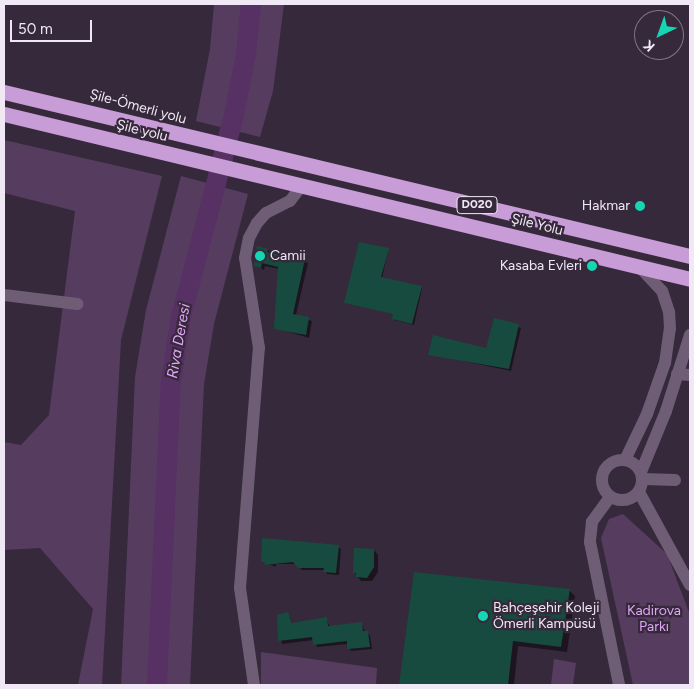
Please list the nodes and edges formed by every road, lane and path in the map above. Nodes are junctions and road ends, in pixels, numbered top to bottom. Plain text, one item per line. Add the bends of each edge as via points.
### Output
1 (4, 87) edge
2 (4, 92) edge
3 (61, 104) junction
4 (9, 116) edge
5 (263, 155) joint
6 (258, 176) joint
7 (302, 185) junction
8 (690, 246) edge
9 (654, 247) junction
10 (690, 256) edge
11 (640, 267) junction
12 (690, 279) edge
13 (4, 295) edge
14 (77, 304) dead end
15 (690, 335) edge
16 (677, 374) junction
17 (690, 375) edge
18 (625, 460) junction
19 (642, 476) junction
20 (675, 480) dead end
21 (640, 492) junction
22 (610, 497) junction
23 (690, 585) edge
24 (254, 685) edge
25 (619, 685) edge

1 - 3 highway
2 - 3 highway, Şile-Ömerli yolu / D020
3 - 5 highway, Şile-Ömerli yolu / D020
4 - 6 highway, Şile yolu / D020
5 - 9 highway, Şile Yolu / D020
6 - 7 highway, Şile Yolu / D020
7 - 11 highway, Şile Yolu / D020
7 - 24 street via 290,202 257,222 249,238 245,258 259,348 240,588
8 - 9 highway
9 - 10 highway, Şile Yolu / D020
11 - 12 highway, Şile Yolu / D020
11 - 18 street via 662,291 669,312 670,329 665,363 647,414
13 - 14 street
15 - 16 street
16 - 17 street
16 - 19 street
18 - 19 street
18 - 22 street via 612,462 603,472 602,486
19 - 20 street
19 - 21 street
21 - 22 street via 622,501
21 - 23 street
22 - 25 street via 592,522 590,542

